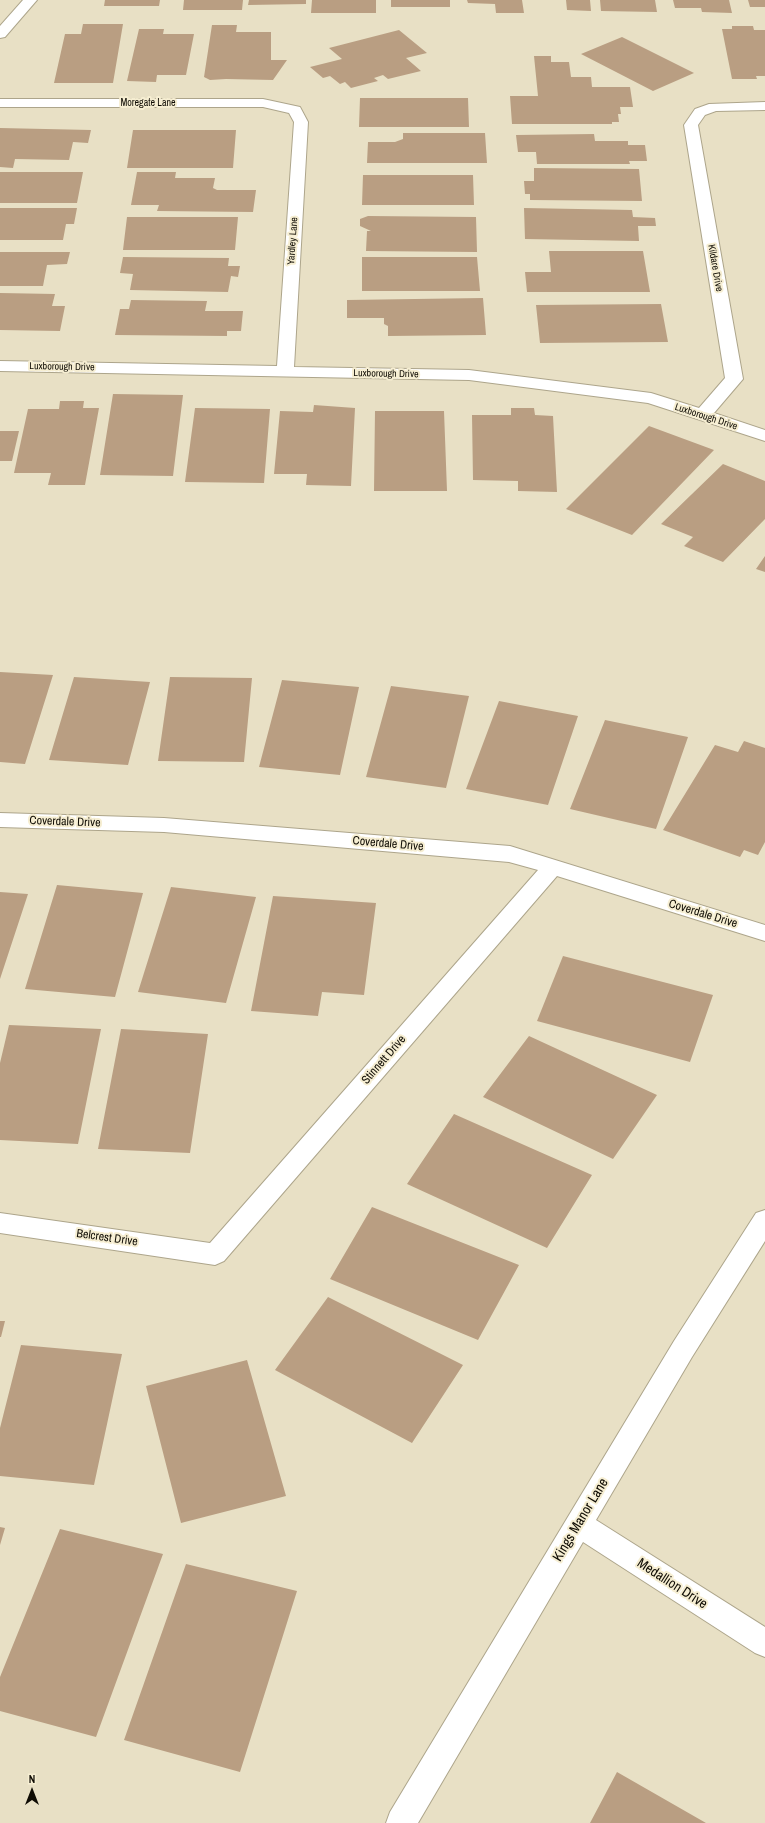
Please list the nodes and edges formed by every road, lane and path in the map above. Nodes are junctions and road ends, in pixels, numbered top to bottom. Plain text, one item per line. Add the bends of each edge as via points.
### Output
1 (30, 0) edge
2 (0, 34) edge
3 (0, 103) edge
4 (765, 106) edge
5 (295, 110) joint
6 (0, 366) edge
7 (285, 372) junction
8 (702, 416) junction
9 (765, 436) edge
10 (0, 820) edge
11 (553, 867) junction
12 (765, 933) edge
13 (765, 1220) edge
14 (0, 1223) edge
15 (215, 1254) joint
16 (579, 1524) junction
17 (765, 1643) edge
18 (401, 1823) edge

1 - 2 street
3 - 5 street, Moregate Lane via 263,103
4 - 8 street, Kildare Drive via 714,106 700,112 691,124 734,379
5 - 7 street, Yardley Lane via 301,122
6 - 7 street, Luxborough Drive
7 - 8 street, Luxborough Drive via 469,375 650,398
8 - 9 street, Luxborough Drive
10 - 11 street, Coverdale Drive via 164,825 510,854
11 - 12 street, Coverdale Drive
11 - 15 street, Stinnett Drive
13 - 16 street, Kings Manor Lane via 683,1349
14 - 15 street, Belcrest Drive
16 - 17 street, Medallion Drive
16 - 18 street, Kings Manor Lane

